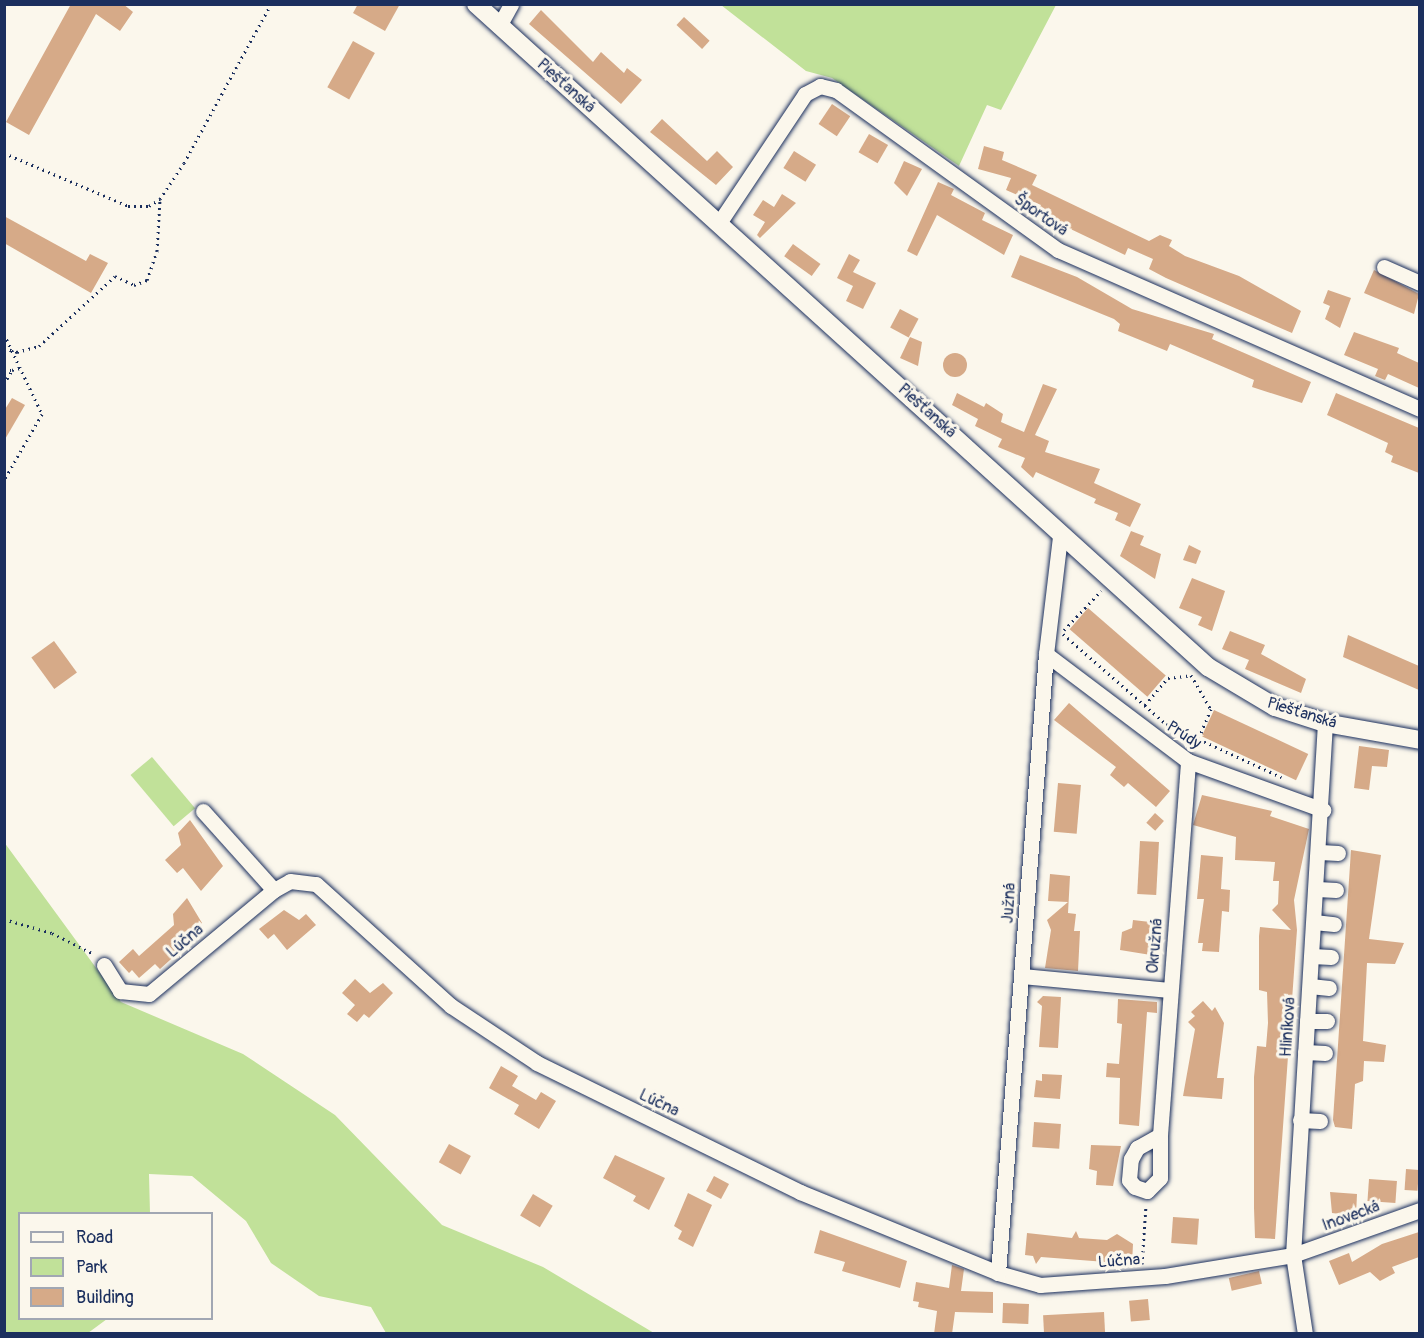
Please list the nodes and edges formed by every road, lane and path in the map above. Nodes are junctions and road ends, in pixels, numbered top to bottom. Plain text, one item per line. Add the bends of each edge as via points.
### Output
1 (271, 4) edge
2 (476, 4) edge
3 (511, 4) edge
4 (499, 26) junction
5 (4, 153) edge
6 (160, 199) junction
7 (719, 223) junction
8 (1384, 267) dead end
9 (1419, 282) edge
10 (4, 334) edge
11 (4, 348) edge
12 (17, 352) junction
13 (20, 368) junction
14 (4, 370) edge
15 (12, 370) junction
16 (4, 384) edge
17 (1419, 409) edge
18 (4, 480) edge
19 (1060, 536) junction
20 (1102, 590) dead end
21 (1057, 628) dead end
22 (1062, 633) junction
23 (1046, 654) junction
24 (1145, 705) junction
25 (1325, 723) junction
26 (1198, 740) junction
27 (1419, 740) edge
28 (1188, 761) junction
29 (1283, 779) dead end
30 (1323, 810) junction
31 (203, 812) dead end
32 (274, 890) junction
33 (4, 919) edge
34 (104, 965) joint
35 (1022, 976) junction
36 (1169, 990) junction
37 (1160, 1135) junction
38 (1147, 1191) junction
39 (1419, 1210) edge
40 (1293, 1255) junction
41 (998, 1274) junction
42 (1140, 1278) junction
43 (1305, 1334) edge

1 - 6 path
2 - 4 main road, Piešťanská
3 - 4 street
4 - 7 main road, Piešťanská
5 - 6 path via 128,206 149,206
6 - 12 path via 157,251 147,280 134,285 115,276 59,332 39,346
7 - 17 street, Športová via 805,94 820,86 836,90 1058,250
7 - 19 main road, Piešťanská
8 - 9 street
10 - 12 path
11 - 12 path
12 - 13 path
13 - 15 path
13 - 18 path via 42,414
14 - 15 path
15 - 16 path
19 - 23 street, Južná
19 - 25 main road, Piešťanská via 1208,667 1251,697
20 - 22 path
21 - 22 path
22 - 24 path
23 - 28 street, Prúdy
23 - 35 street, Južná
24 - 26 path via 1167,724
24 - 26 path via 1168,678 1191,675 1211,710
25 - 27 main road, Piešťanská
25 - 30 street, Hliníková
26 - 29 path
28 - 30 street, Prúdy
28 - 36 street, Okružná
30 - 40 street, Hliníková via 1328,853 1326,890 1310,1120
31 - 32 street
32 - 34 street, Lúčna via 149,994 120,991
32 - 41 street, Lúčna via 290,882 325,889 451,1006 537,1064 800,1192
33 - 34 path via 52,933 92,952
35 - 36 street
35 - 41 street, Južná
36 - 37 street, Okružná
37 - 38 street, Okružná via 1160,1178
37 - 38 street via 1137,1148 1131,1159 1129,1180
38 - 42 path
39 - 40 street, Inovecká
40 - 42 street, Lúčna
40 - 43 street, Hliníková
41 - 42 street, Lúčna via 1040,1285

